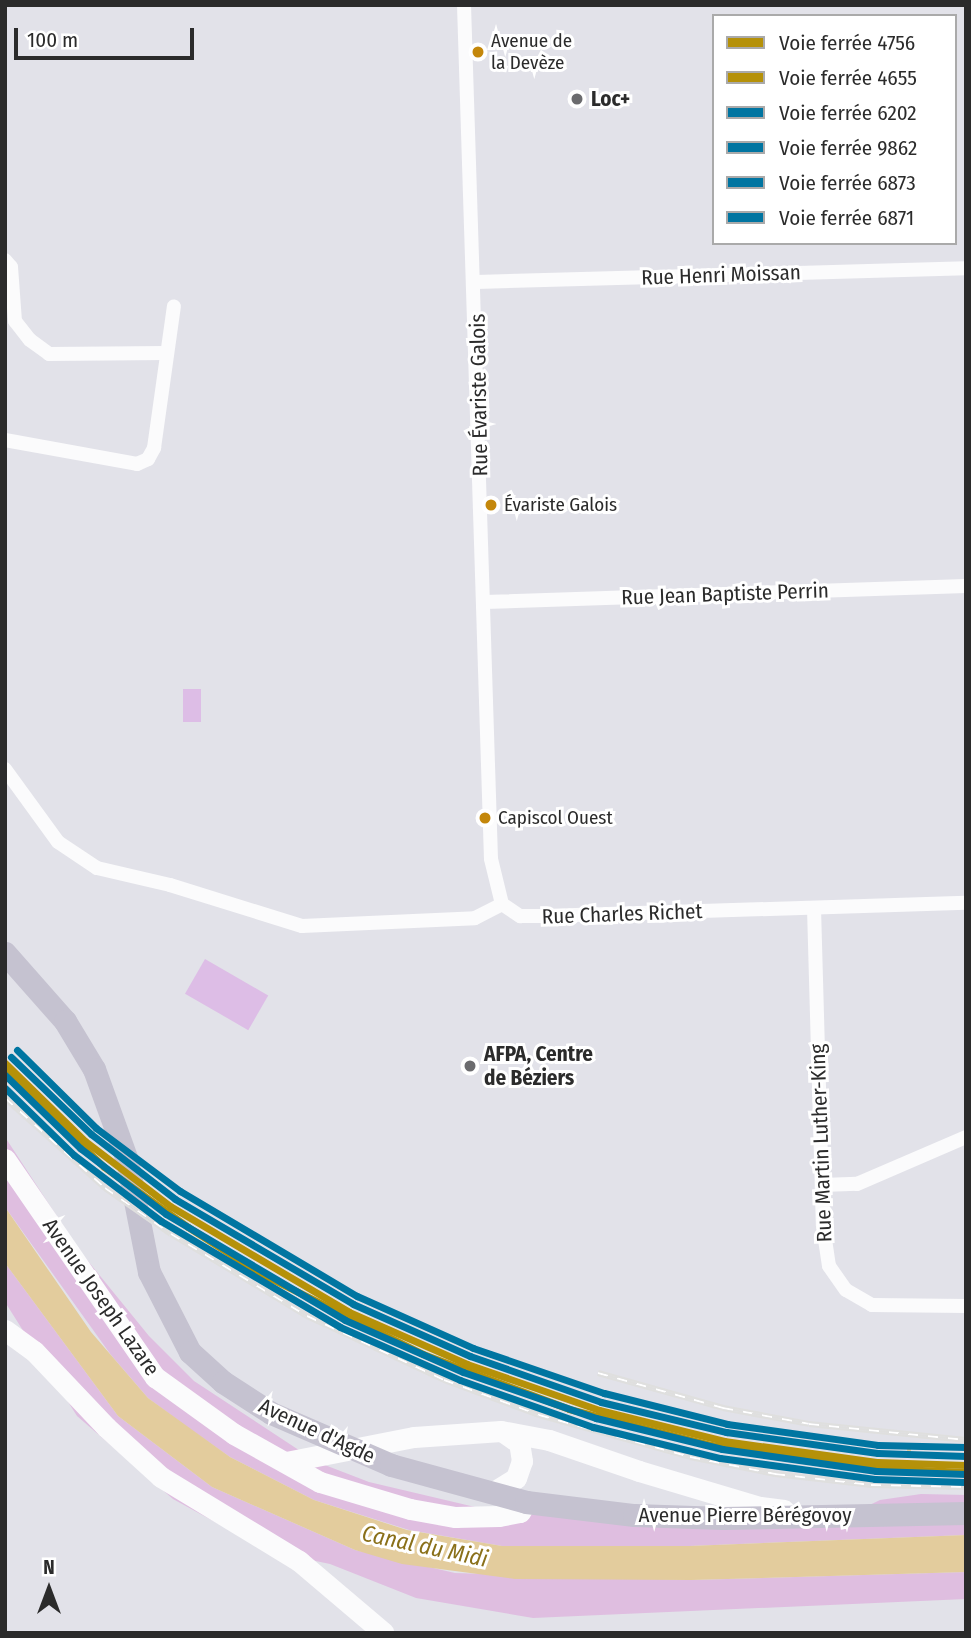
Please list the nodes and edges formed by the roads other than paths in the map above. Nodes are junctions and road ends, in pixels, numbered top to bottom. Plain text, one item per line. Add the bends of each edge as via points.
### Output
1 (466, 7) edge
2 (5, 260) edge
3 (966, 268) edge
4 (476, 282) junction
5 (174, 306) dead end
6 (166, 352) junction
7 (5, 440) edge
8 (966, 586) edge
9 (484, 601) junction
10 (5, 769) edge
11 (10, 786) edge
12 (966, 903) edge
13 (502, 904) junction
14 (814, 908) junction
15 (5, 953) edge
16 (966, 1137) edge
17 (5, 1159) edge
18 (822, 1185) junction
19 (966, 1306) edge
20 (5, 1330) edge
21 (501, 1431) junction
22 (286, 1462) junction
23 (492, 1493) junction
24 (526, 1502) junction
25 (966, 1513) edge
26 (847, 1516) junction
27 (384, 1633) edge

1 - 4 street, Rue Évariste Galois
2 - 6 street via 11,267 15,321 30,341 49,354
3 - 4 street, Rue Henri Moissan
4 - 9 street, Rue Évariste Galois
5 - 6 street
6 - 7 street via 155,448 148,459 138,464
8 - 9 street, Rue Jean Baptiste Perrin
9 - 13 street, Rue Évariste Galois via 491,859
10 - 11 street
11 - 13 street via 58,842 97,868 302,926 475,919
12 - 14 street, Rue Charles Richet
13 - 14 street, Rue Charles Richet via 520,916
14 - 18 street, Rue Martin Luther-King
15 - 23 main road, Avenue d'Agde via 65,1021 94,1069 127,1160 140,1237 160,1301 190,1352 223,1382 271,1413 391,1465
16 - 18 street via 857,1184
17 - 22 main road, Avenue Joseph Lazare via 155,1377 234,1433
18 - 19 street, Rue Martin Luther-King via 826,1254 846,1290 872,1305 891,1309
20 - 27 main road via 34,1351 161,1477 299,1561
21 - 22 main road via 414,1437
21 - 23 main road via 519,1443 522,1461 516,1478
21 - 26 main road via 549,1440 760,1507
22 - 24 main road, Avenue Joseph Lazare via 320,1482 410,1509 455,1517 520,1512
23 - 24 main road, Avenue d'Agde
24 - 26 main road, Avenue Pierre Bérégovoy via 634,1515
25 - 26 main road, Avenue Pierre Bérégovoy

